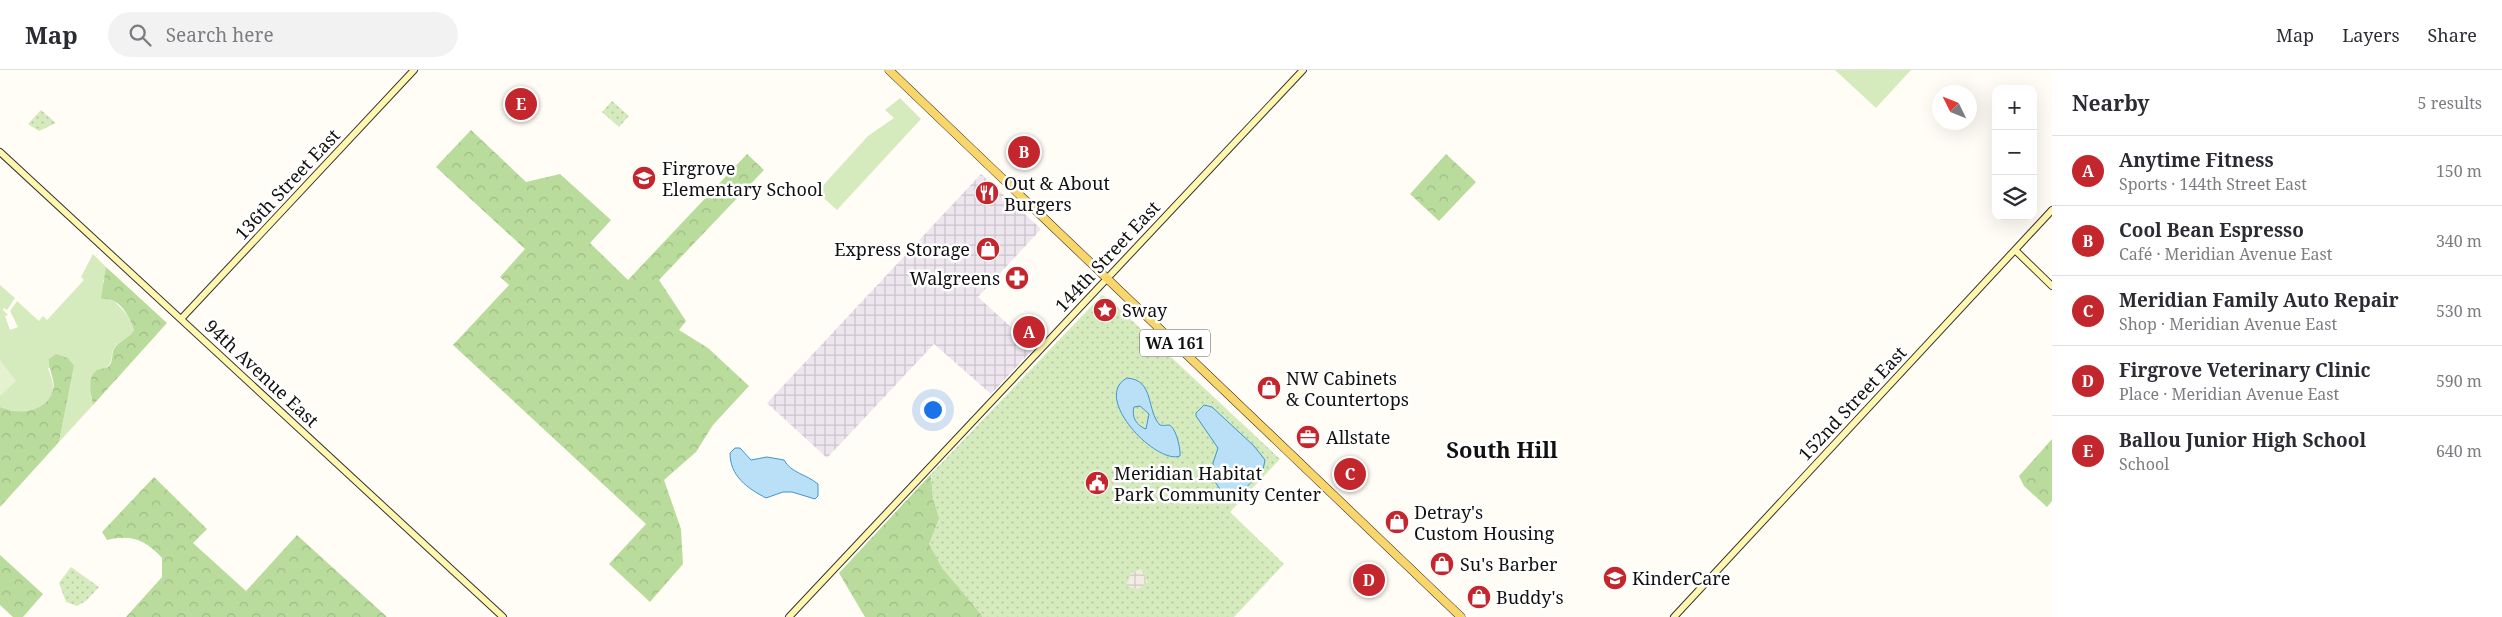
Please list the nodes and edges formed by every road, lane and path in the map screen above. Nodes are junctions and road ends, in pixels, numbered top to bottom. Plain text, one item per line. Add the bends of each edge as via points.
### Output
1 (414, 70) edge
2 (888, 70) edge
3 (1302, 70) edge
4 (0, 152) edge
5 (2052, 210) edge
6 (2015, 250) junction
7 (1107, 278) junction
8 (2052, 286) edge
9 (181, 319) junction
10 (503, 617) edge
11 (790, 617) edge
12 (1461, 617) edge
13 (1674, 617) edge

1 - 9 main road, 136th Street East
2 - 7 main road, WA 161
3 - 7 main road, 144th Street East
4 - 9 main road, 94th Avenue East
5 - 6 main road, 152nd Street East
6 - 8 main road
6 - 13 main road, 152nd Street East
7 - 11 main road, 144th Street East
7 - 12 main road, WA 161
9 - 10 main road, 94th Avenue East

